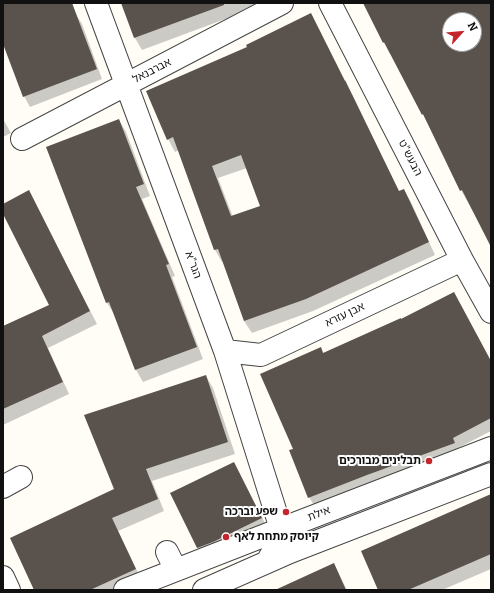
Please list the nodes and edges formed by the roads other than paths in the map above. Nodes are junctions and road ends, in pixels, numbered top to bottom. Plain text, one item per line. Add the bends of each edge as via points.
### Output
1 (96, 3) edge
2 (282, 3) edge
3 (330, 3) edge
4 (126, 84) junction
5 (22, 139) dead end
6 (462, 260) junction
7 (491, 312) edge
8 (225, 351) junction
9 (487, 452) edge
10 (491, 474) edge
11 (282, 529) junction
12 (267, 562) junction
13 (3, 577) edge
14 (9, 590) edge
15 (125, 590) edge
16 (204, 590) edge

1 - 4 street, הגר"א
2 - 4 street, אברבנאל
3 - 6 street, הבעש"ט
4 - 5 street, אברבנאל
4 - 8 street, הגר"א
6 - 7 street, הבעש"ט
6 - 8 street, אבן עזרא via 261,355
8 - 11 street, הגר"א
9 - 11 street, אילת
10 - 12 street
11 - 12 street
11 - 15 street, אילת via 171,561
12 - 16 street
13 - 14 street

